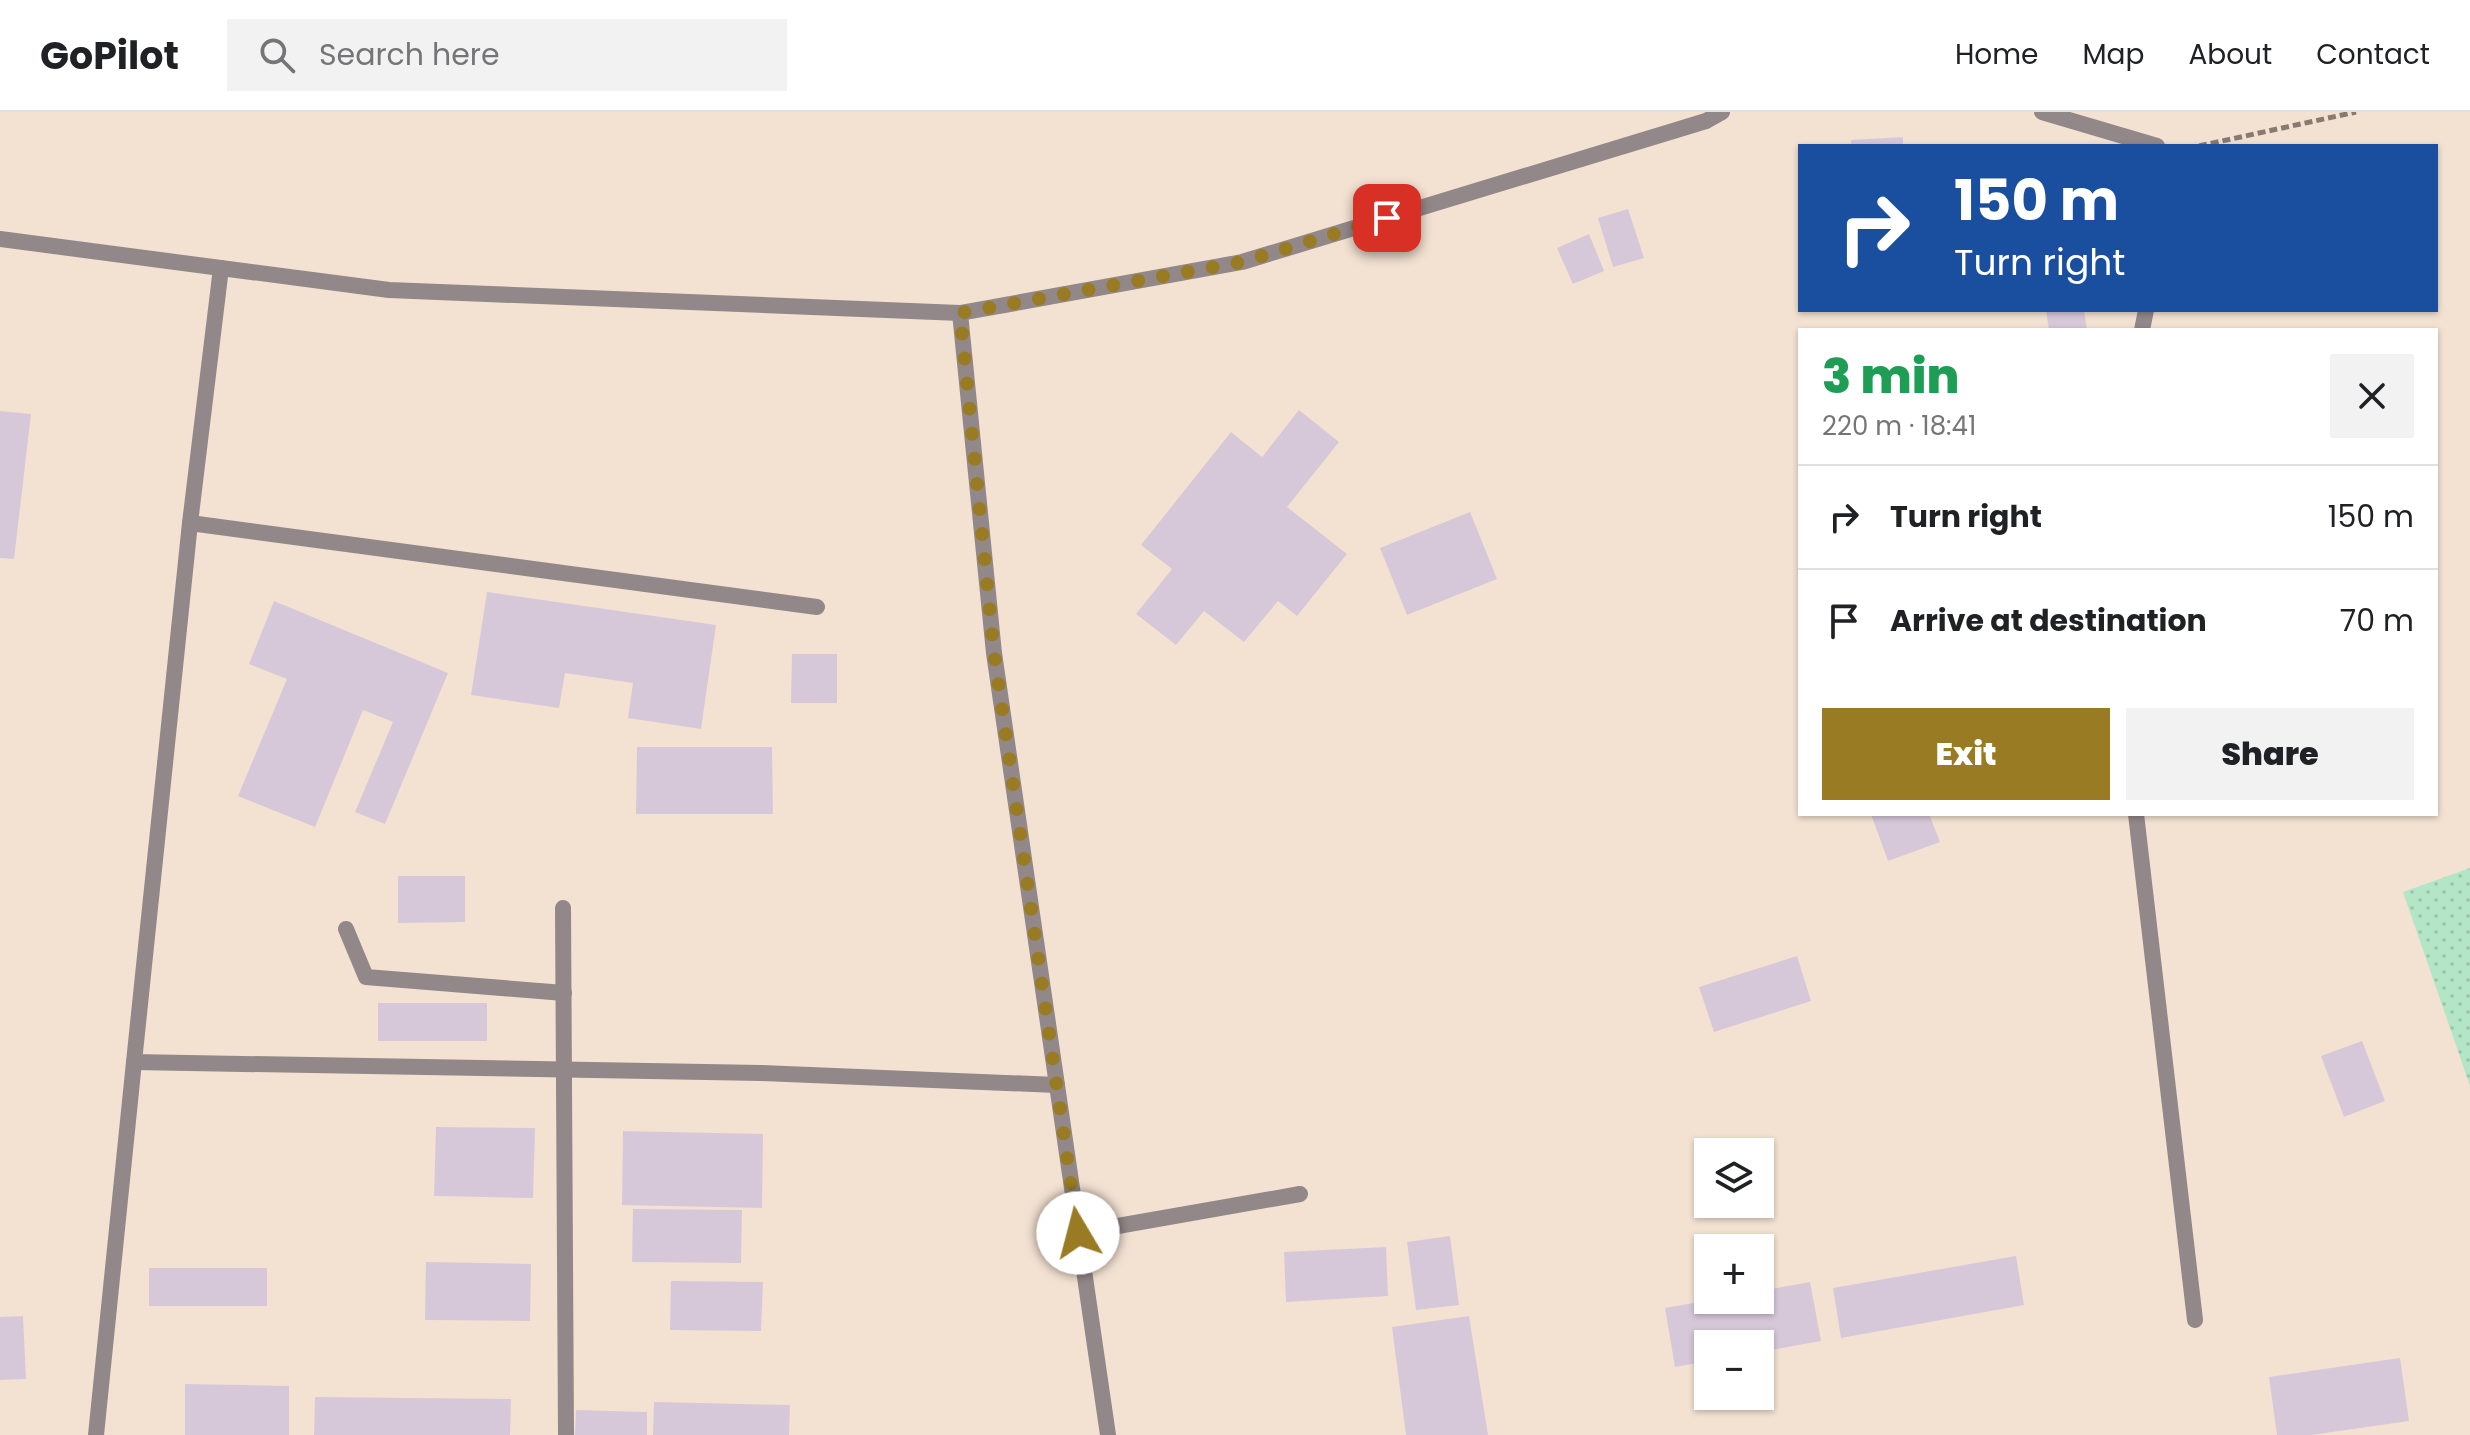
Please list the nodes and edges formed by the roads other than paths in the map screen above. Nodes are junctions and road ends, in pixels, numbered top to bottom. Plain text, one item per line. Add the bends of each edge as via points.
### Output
1 (1722, 112) edge
2 (2042, 112) edge
3 (2150, 144) edge
4 (0, 239) edge
5 (221, 268) junction
6 (960, 313) junction
7 (190, 523) junction
8 (817, 607) dead end
9 (2136, 816) edge
10 (563, 908) dead end
11 (346, 929) dead end
12 (564, 993) junction
13 (134, 1062) junction
14 (1057, 1085) junction
15 (1300, 1194) dead end
16 (1078, 1233) junction
17 (2195, 1320) dead end
18 (96, 1435) edge
19 (566, 1435) edge
20 (1108, 1435) edge

1 - 6 street via 1242,262
2 - 3 street
4 - 5 street
5 - 6 street via 389,290
5 - 7 street
6 - 14 street via 994,653
7 - 8 street
7 - 13 street
9 - 17 street
10 - 12 street
11 - 12 street via 366,977
12 - 19 street
13 - 14 street via 761,1073
13 - 18 street
14 - 16 street
15 - 16 street
16 - 20 street

